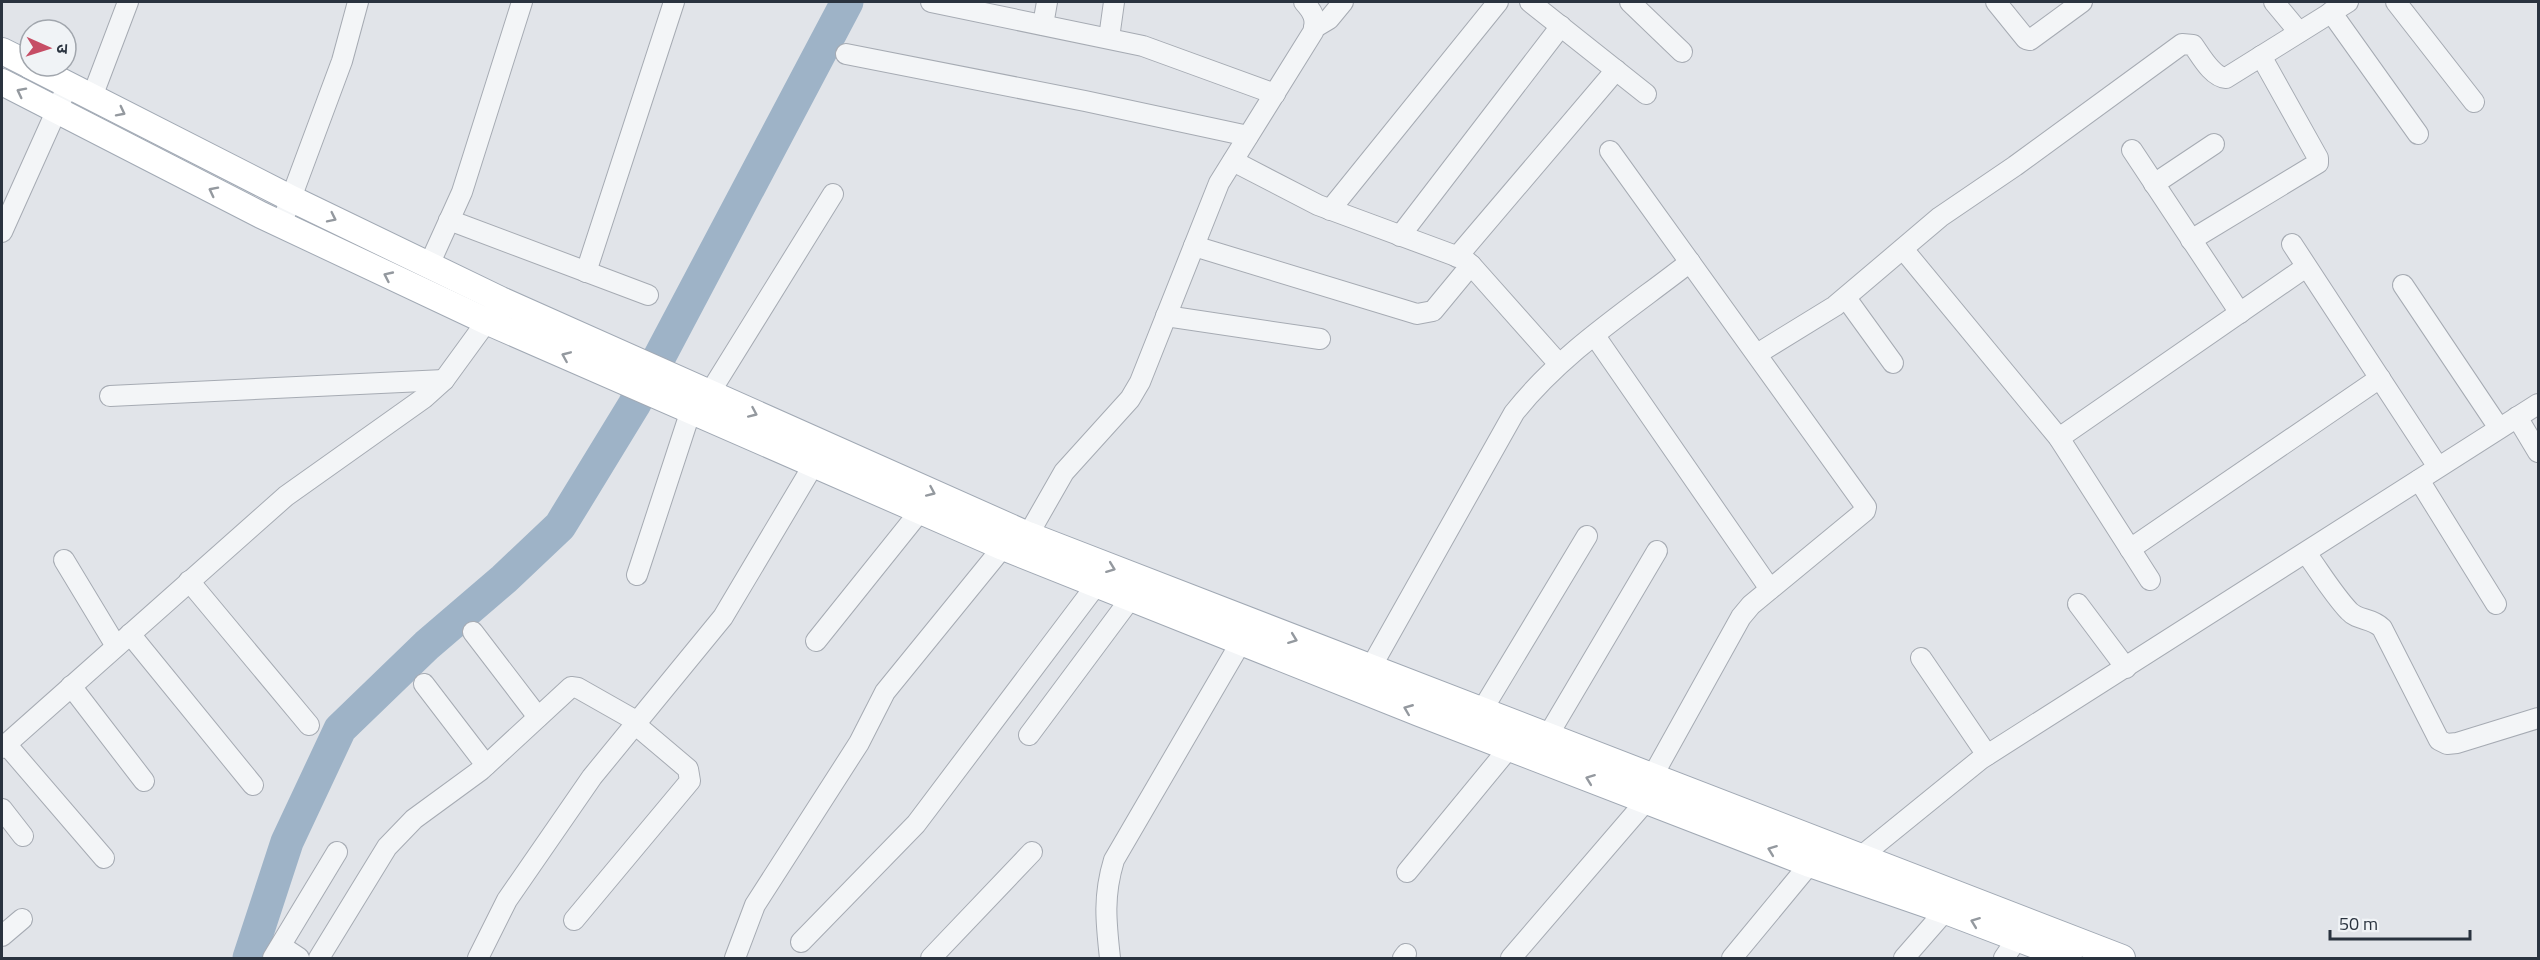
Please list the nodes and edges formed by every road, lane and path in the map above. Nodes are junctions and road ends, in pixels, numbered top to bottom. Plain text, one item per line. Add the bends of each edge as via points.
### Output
1 (128, 2) edge
2 (358, 2) edge
3 (522, 2) edge
4 (674, 2) edge
5 (1047, 2) edge
6 (1114, 2) edge
7 (1343, 2) edge
8 (1498, 2) edge
9 (1530, 2) edge
10 (1630, 2) edge
11 (1996, 2) edge
12 (2082, 2) edge
13 (2274, 2) edge
14 (2348, 2) edge
15 (2396, 2) edge
16 (942, 3) edge
17 (1309, 4) edge
18 (2331, 12) junction
19 (1043, 25) junction
20 (1562, 26) junction
21 (1314, 28) junction
22 (2299, 32) junction
23 (1109, 38) junction
24 (2, 51) edge
25 (1682, 52) dead end
26 (846, 54) dead end
27 (2261, 56) junction
28 (18, 59) edge
29 (1616, 70) junction
30 (54, 78) edge
31 (2, 82) edge
32 (68, 85) junction
33 (1275, 94) junction
34 (1646, 94) dead end
35 (92, 97) junction
36 (2474, 102) dead end
37 (56, 110) junction
38 (154, 128) junction
39 (2418, 134) dead end
40 (1248, 136) junction
41 (2214, 144) dead end
42 (2132, 150) dead end
43 (1610, 152) dead end
44 (140, 153) junction
45 (1233, 161) junction
46 (2154, 184) junction
47 (833, 194) dead end
48 (290, 198) junction
49 (1330, 210) junction
50 (449, 220) junction
51 (281, 225) junction
52 (2, 232) edge
53 (1400, 236) junction
54 (2191, 240) junction
55 (2292, 244) dead end
56 (1194, 246) junction
57 (1903, 249) junction
58 (1464, 261) junction
59 (1690, 262) junction
60 (429, 265) junction
61 (2306, 267) junction
62 (586, 272) junction
63 (2403, 285) dead end
64 (648, 295) dead end
65 (1846, 298) junction
66 (501, 300) junction
67 (2240, 313) junction
68 (1166, 316) junction
69 (486, 321) junction
70 (1595, 336) junction
71 (1320, 339) dead end
72 (1757, 354) junction
73 (1893, 363) dead end
74 (1559, 364) junction
75 (625, 368) junction
76 (2380, 378) junction
77 (444, 380) junction
78 (110, 396) dead end
79 (688, 396) junction
80 (2538, 404) edge
81 (2517, 417) junction
82 (2499, 428) junction
83 (2059, 438) junction
84 (2538, 452) edge
85 (814, 464) junction
86 (2438, 467) junction
87 (2419, 480) junction
88 (921, 510) junction
89 (1028, 535) junction
90 (1587, 536) dead end
91 (1003, 547) junction
92 (2130, 549) junction
93 (1657, 551) dead end
94 (2306, 553) junction
95 (64, 560) dead end
96 (637, 575) dead end
97 (2150, 580) dead end
98 (189, 581) junction
99 (1096, 584) junction
100 (1770, 589) junction
101 (1131, 598) junction
102 (2078, 604) dead end
103 (2496, 604) dead end
104 (473, 632) dead end
105 (123, 640) junction
106 (816, 641) dead end
107 (1242, 642) junction
108 (1922, 658) dead end
109 (2126, 668) junction
110 (1370, 669) junction
111 (424, 684) dead end
112 (72, 686) junction
113 (1481, 712) junction
114 (538, 717) junction
115 (2538, 718) edge
116 (637, 723) junction
117 (309, 725) dead end
118 (1029, 735) dead end
119 (1547, 737) junction
120 (4, 746) edge
121 (1509, 748) junction
122 (1987, 755) junction
123 (486, 765) junction
124 (144, 781) dead end
125 (253, 785) dead end
126 (1649, 789) junction
127 (2, 809) edge
128 (23, 836) dead end
129 (1826, 845) junction
130 (338, 852) dead end
131 (1032, 852) dead end
132 (104, 858) dead end
133 (1859, 858) junction
134 (1809, 864) junction
135 (1407, 872) dead end
136 (1952, 903) junction
137 (22, 919) dead end
138 (574, 920) dead end
139 (2, 936) edge
140 (801, 942) dead end
141 (2010, 949) edge
142 (277, 952) edge
143 (299, 958) edge
144 (319, 958) edge
145 (478, 958) edge
146 (735, 958) edge
147 (930, 958) edge
148 (1110, 958) edge
149 (1511, 958) edge
150 (1732, 958) edge
151 (1904, 958) edge
152 (2069, 958) edge
153 (2122, 958) edge

1 - 35 street
2 - 48 street via 342,61
3 - 50 street via 468,176
4 - 62 street
5 - 19 street
6 - 23 street
7 - 21 street via 1329,19
8 - 49 street
9 - 20 street
10 - 25 street
11 - 12 street via 2030,40
13 - 22 street
14 - 18 street
15 - 36 street
16 - 19 street
17 - 21 street via 1316,22
18 - 22 street
18 - 39 street
19 - 23 street
20 - 29 street
20 - 53 street
21 - 33 street
22 - 27 street
23 - 33 street via 1143,46
24 - 28 main road
26 - 40 street
27 - 54 street via 2318,163
27 - 57 street via 2221,78 2193,45 2181,44 1940,217
29 - 34 street
29 - 58 street
30 - 32 main road
37 -> 31 main road
32 - 35 main road
32 - 37 street
33 - 40 street
35 -> 38 main road
37 - 44 main road
37 - 52 street
38 - 44 main road
38 - 48 main road
40 - 45 street
41 - 46 street
42 - 46 street
43 - 59 street
51 -> 44 main road
45 - 49 street
45 - 56 street via 1219,183
46 - 54 street
47 - 79 street
48 - 51 street
48 -> 60 main road
49 - 53 street
50 - 60 street
50 - 62 street
69 -> 51 main road
53 - 58 street
54 - 67 street
55 - 61 street
56 - 58 street via 1417,314 1433,311
56 - 68 street
57 - 65 street
57 - 83 street
58 - 74 street
59 - 70 street
59 - 72 street
60 - 66 main road
61 - 67 street
61 - 76 street
62 - 64 street
63 - 82 street
65 - 72 street
65 - 73 street
66 - 69 street
66 - 75 main road
67 - 83 street
68 - 71 street
68 - 89 street via 1130,399 1064,472
75 -> 69 main road
69 - 77 street
70 - 74 street
70 - 100 street
72 - 100 street via 1866,507
74 - 110 street via 1514,413
75 - 79 main road
76 - 86 street
76 - 92 street
77 - 78 street
77 - 98 street via 286,496
79 - 85 main road
79 -> 89 main road
79 - 96 street
80 - 81 street
81 - 82 street
81 - 84 street
82 - 86 street
83 - 92 street
85 - 88 main road
85 - 116 street via 723,617
86 - 87 street
87 - 94 street
87 - 103 street
88 - 91 main road
88 - 106 street
89 -> 110 main road
90 - 113 street
91 - 99 main road
91 - 146 street via 885,692 859,743 755,905
92 - 97 street
93 - 119 street
94 - 109 street
94 - 115 street via 2349,611 2382,628 2439,740 2457,743
95 - 105 street
98 - 105 street
98 - 117 street
99 - 101 main road
99 - 140 street via 916,824
100 - 126 street via 1741,617
101 - 107 main road
101 - 118 street
102 - 109 street
104 - 114 street
105 - 112 street
105 - 125 street
121 -> 107 main road
107 - 148 street via 1114,860 1105,907
108 - 122 street
109 - 122 street
110 - 113 main road
111 - 123 street
112 - 120 street
112 - 124 street
113 - 119 main road
114 - 116 street via 571,687
114 - 123 street
116 - 138 street via 688,769 690,781
116 - 145 street via 592,777 507,900
119 - 126 main road
120 - 132 street
126 -> 121 main road
121 - 135 street
122 - 133 street
123 - 144 street via 387,847
126 - 129 main road
134 -> 126 main road
126 - 149 street
127 - 128 street
129 - 133 main road
129 - 134 street
130 - 142 street
131 - 147 street
133 - 136 main road
134 - 136 main road
134 - 150 street
141 -> 136 main road
136 - 151 street
136 - 153 main road
137 - 139 street
141 - 152 main road
142 - 143 street

